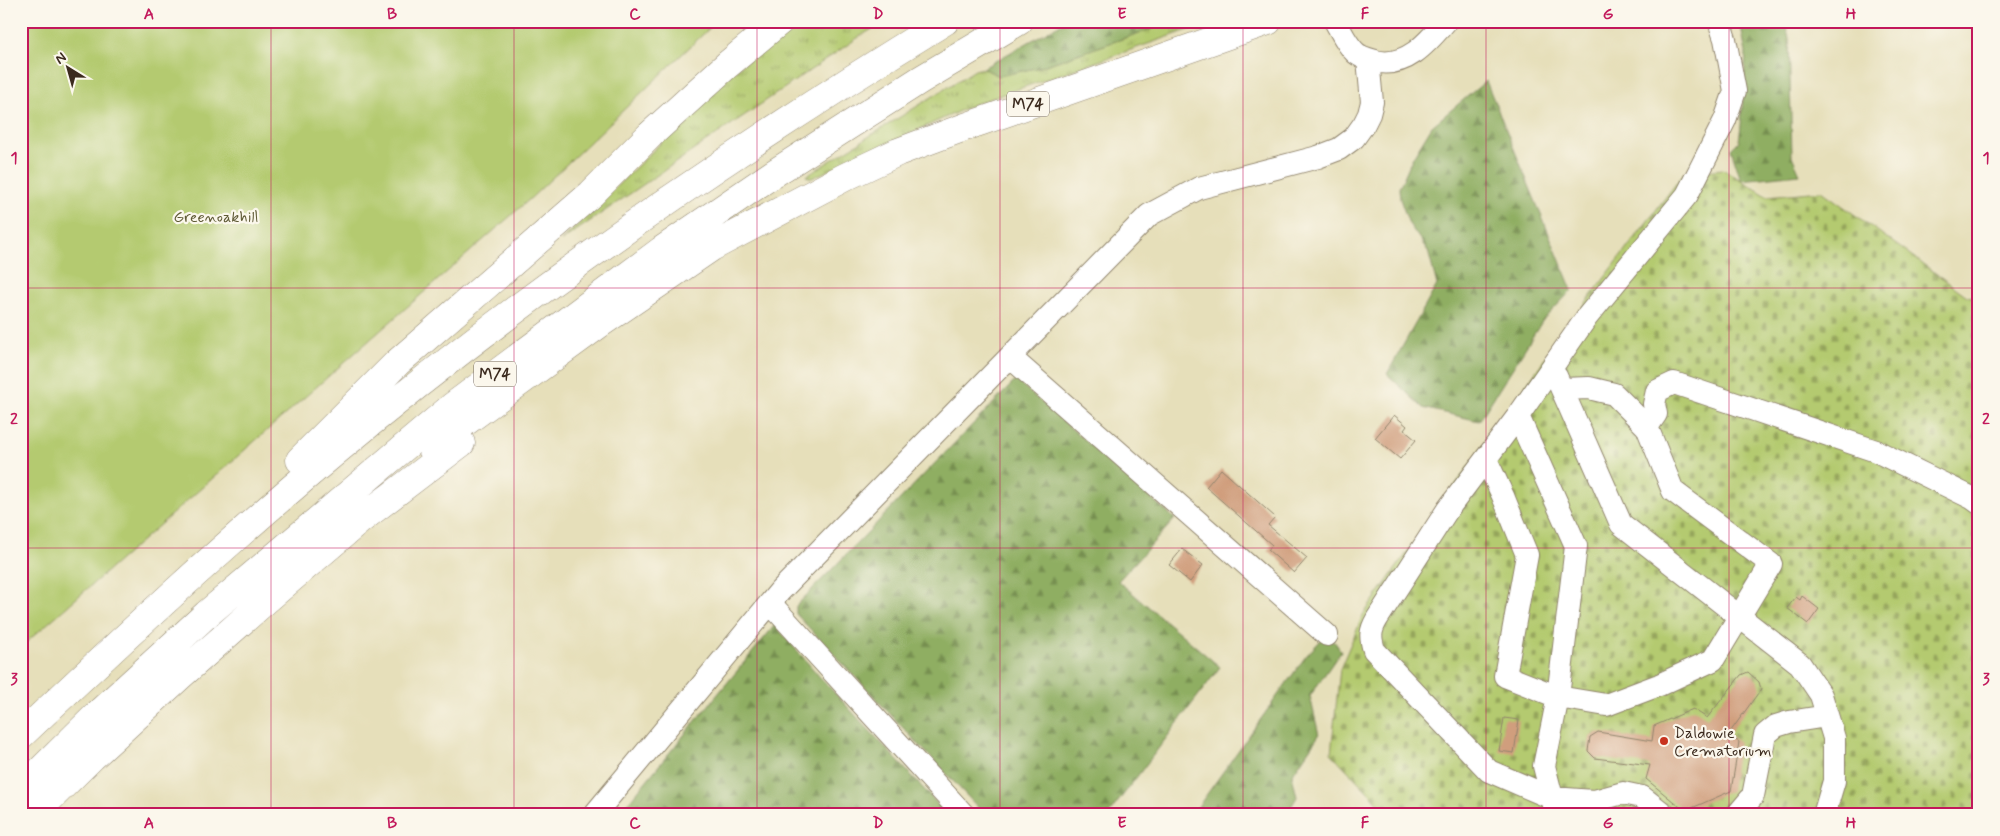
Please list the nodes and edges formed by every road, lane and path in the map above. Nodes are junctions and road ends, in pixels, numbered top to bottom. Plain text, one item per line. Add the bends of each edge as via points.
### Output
1 (780, 21) edge
2 (945, 21) edge
3 (1018, 21) edge
4 (1268, 21) edge
5 (1335, 21) edge
6 (1446, 21) edge
7 (1719, 21) edge
8 (1368, 59) junction
9 (795, 203) junction
10 (1010, 357) junction
11 (1552, 366) junction
12 (1562, 389) junction
13 (1518, 416) junction
14 (1647, 427) junction
15 (1486, 459) junction
16 (1979, 503) edge
17 (770, 603) junction
18 (207, 614) junction
19 (1738, 618) junction
20 (1328, 635) dead end
21 (1558, 697) junction
22 (1827, 716) junction
23 (21, 735) edge
24 (21, 790) edge
25 (1555, 806) edge
26 (33, 815) edge
27 (594, 815) edge
28 (964, 815) edge
29 (1665, 815) edge
30 (1737, 815) edge
31 (1824, 815) edge

1 - 23 highway, M74 via 650,135 591,194 397,363
2 - 23 highway, M74 via 751,143 659,206 456,356 337,450 242,532
3 - 18 highway, M74 via 773,174 662,250 453,406
4 - 9 highway, M74 via 931,140 871,165
5 - 8 street via 1354,51
6 - 8 street via 1409,58 1380,63
7 - 11 street via 1735,91 1725,120 1687,195 1587,317
8 - 10 street via 1372,102 1364,124 1354,138 1339,149 1318,157 1199,188 1149,215
9 - 18 highway via 712,247 598,325
9 - 26 highway, M74 via 603,335 360,520 180,676
10 - 17 street
10 - 20 street
11 - 12 street
11 - 13 street
12 - 14 street via 1589,388 1614,394
12 - 19 street via 1621,524
13 - 15 street
13 - 21 street via 1576,546
14 - 16 street via 1656,414 1656,391 1674,383 1876,451
14 - 19 street via 1673,491 1770,564
15 - 21 street via 1527,555 1505,676
15 - 25 street via 1448,509 1382,611 1371,629 1370,639 1374,650 1489,771
17 - 27 street
17 - 28 street
18 - 24 highway, M74
19 - 21 street via 1712,660 1659,685 1606,705
19 - 22 street via 1800,664 1821,695
21 - 25 street via 1544,766
22 - 30 street via 1789,722 1776,726 1765,735 1753,796
22 - 31 street via 1834,738 1834,781
25 - 29 street via 1623,793 1642,797

